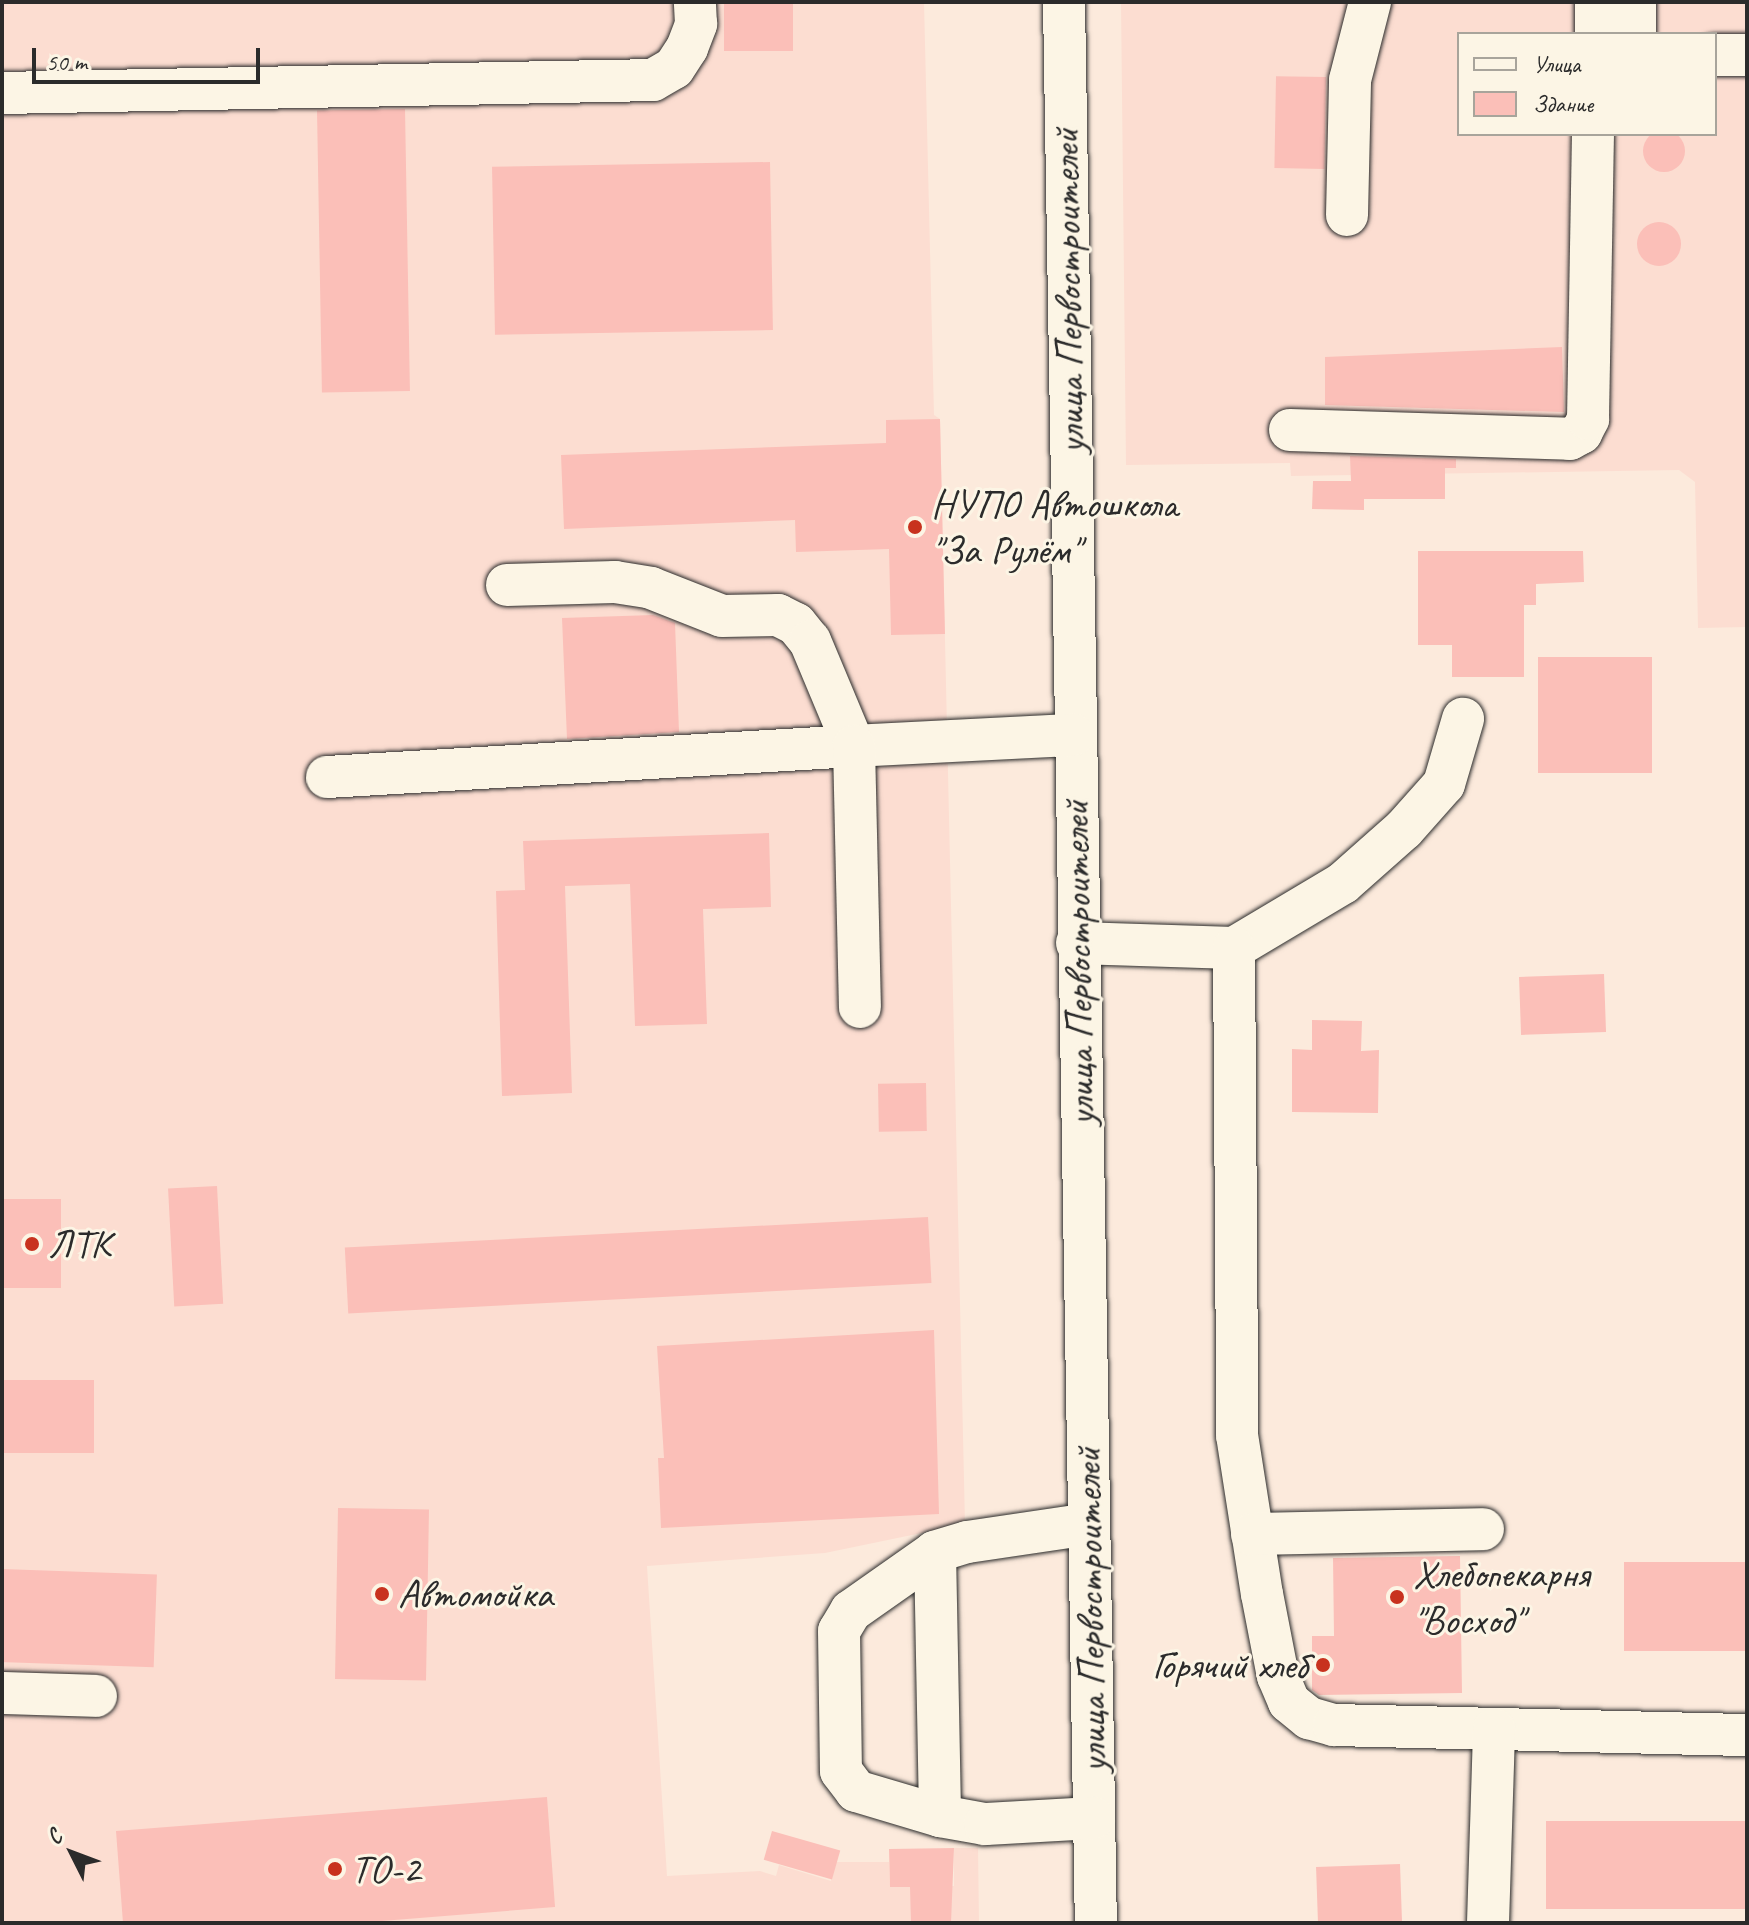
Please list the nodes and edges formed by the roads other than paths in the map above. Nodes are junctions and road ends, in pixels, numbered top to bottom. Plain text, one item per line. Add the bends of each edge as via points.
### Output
1 (695, 2) edge
2 (1064, 2) edge
3 (1370, 2) edge
4 (1596, 2) edge
5 (1635, 2) edge
6 (1596, 32) edge
7 (1635, 32) edge
8 (1717, 55) edge
9 (1747, 55) edge
10 (2, 93) edge
11 (1593, 136) edge
12 (1347, 215) dead end
13 (1290, 430) dead end
14 (507, 585) dead end
15 (1463, 719) dead end
16 (1074, 735) junction
17 (854, 746) junction
18 (327, 777) dead end
19 (1077, 943) junction
20 (1234, 948) junction
21 (860, 1007) dead end
22 (1089, 1524) junction
23 (1483, 1529) dead end
24 (1252, 1534) junction
25 (935, 1552) junction
26 (2, 1693) edge
27 (96, 1696) dead end
28 (1494, 1729) junction
29 (1747, 1735) edge
30 (940, 1816) junction
31 (1094, 1818) junction
32 (1096, 1923) edge
33 (1488, 1923) edge

1 - 10 street via 696,24 687,48 674,68 653,80
2 - 16 street, улица Первостроителей
3 - 12 street via 1350,80
4 - 6 street
5 - 7 street
8 - 9 street
11 - 13 street via 1588,419 1581,433 1570,439
14 - 17 street via 615,582 651,588 722,616 778,615 796,624 810,641
15 - 20 street via 1444,784 1404,829 1343,883
16 - 17 street
16 - 19 street, улица Первостроителей
17 - 18 street
17 - 21 street
19 - 20 street
19 - 22 street, улица Первостроителей
20 - 24 street via 1237,1435
22 - 25 street via 967,1542
22 - 31 street, улица Первостроителей
23 - 24 street
24 - 28 street via 1278,1676 1289,1702 1309,1718 1334,1725
25 - 30 street
25 - 30 street via 851,1611 839,1631 841,1771 856,1791
26 - 27 street
28 - 29 street
28 - 33 street
30 - 31 street via 985,1824
31 - 32 street, улица Первостроителей

